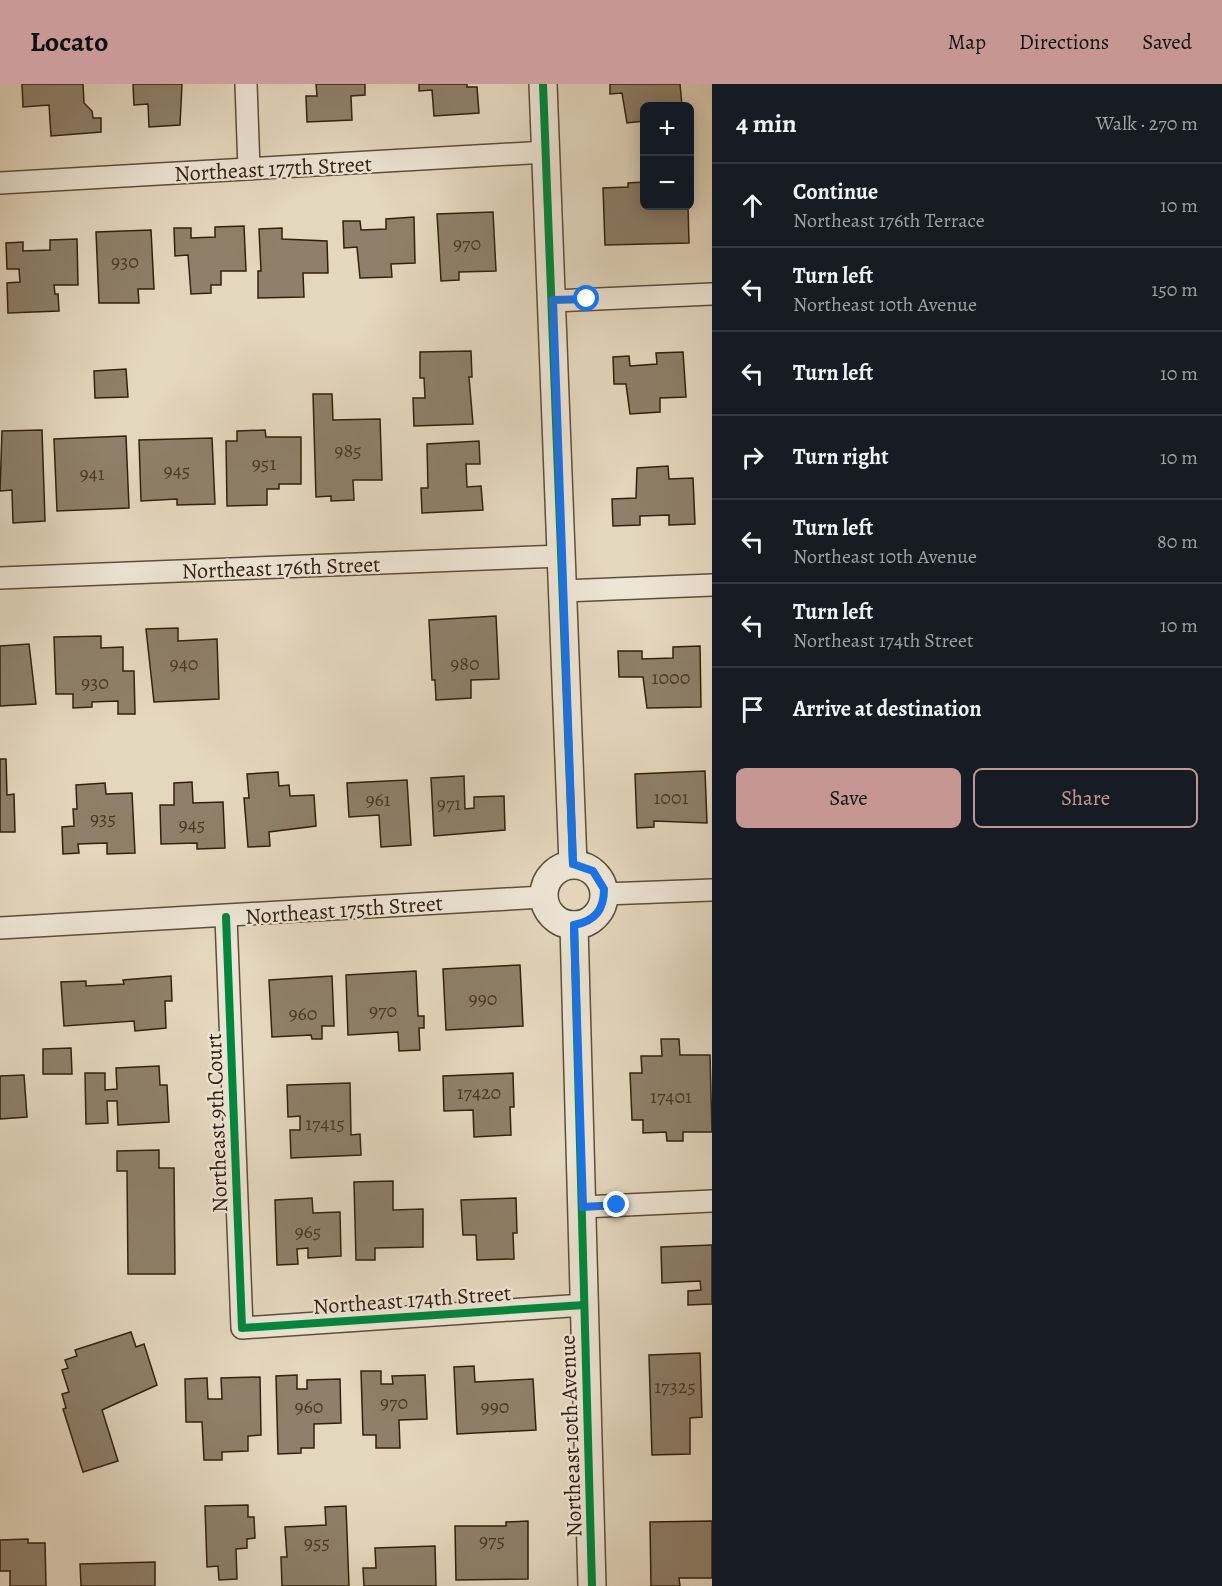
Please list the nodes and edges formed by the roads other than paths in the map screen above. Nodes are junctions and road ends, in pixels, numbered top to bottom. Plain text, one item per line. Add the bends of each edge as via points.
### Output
1 (246, 84) edge
2 (543, 84) edge
3 (546, 152) junction
4 (249, 169) junction
5 (0, 183) edge
6 (712, 294) edge
7 (553, 300) junction
8 (562, 556) junction
9 (0, 578) edge
10 (712, 585) edge
11 (563, 591) junction
12 (573, 864) junction
13 (712, 890) edge
14 (604, 894) junction
15 (543, 897) junction
16 (226, 916) junction
17 (574, 925) junction
18 (0, 928) edge
19 (712, 1201) edge
20 (583, 1207) junction
21 (584, 1305) junction
22 (242, 1328) joint
23 (592, 1586) edge

1 - 4 street
2 - 3 street
3 - 4 street, Northeast 177th Street
3 - 7 street
4 - 5 street, Northeast 177th Street
6 - 7 street
7 - 8 street
8 - 9 street, Northeast 176th Street
8 - 11 street
10 - 11 street
11 - 12 street
12 - 14 street via 593,871
12 - 15 street via 549,877
13 - 14 street
14 - 17 street via 594,918
15 - 16 street, Northeast 175th Street
15 - 17 street via 556,920
16 - 18 street, Northeast 175th Street
16 - 22 street, Northeast 9th Court
17 - 20 street, Northeast 10th Avenue
19 - 20 street
20 - 21 street, Northeast 10th Avenue
21 - 22 street, Northeast 174th Street
21 - 23 street, Northeast 10th Avenue

